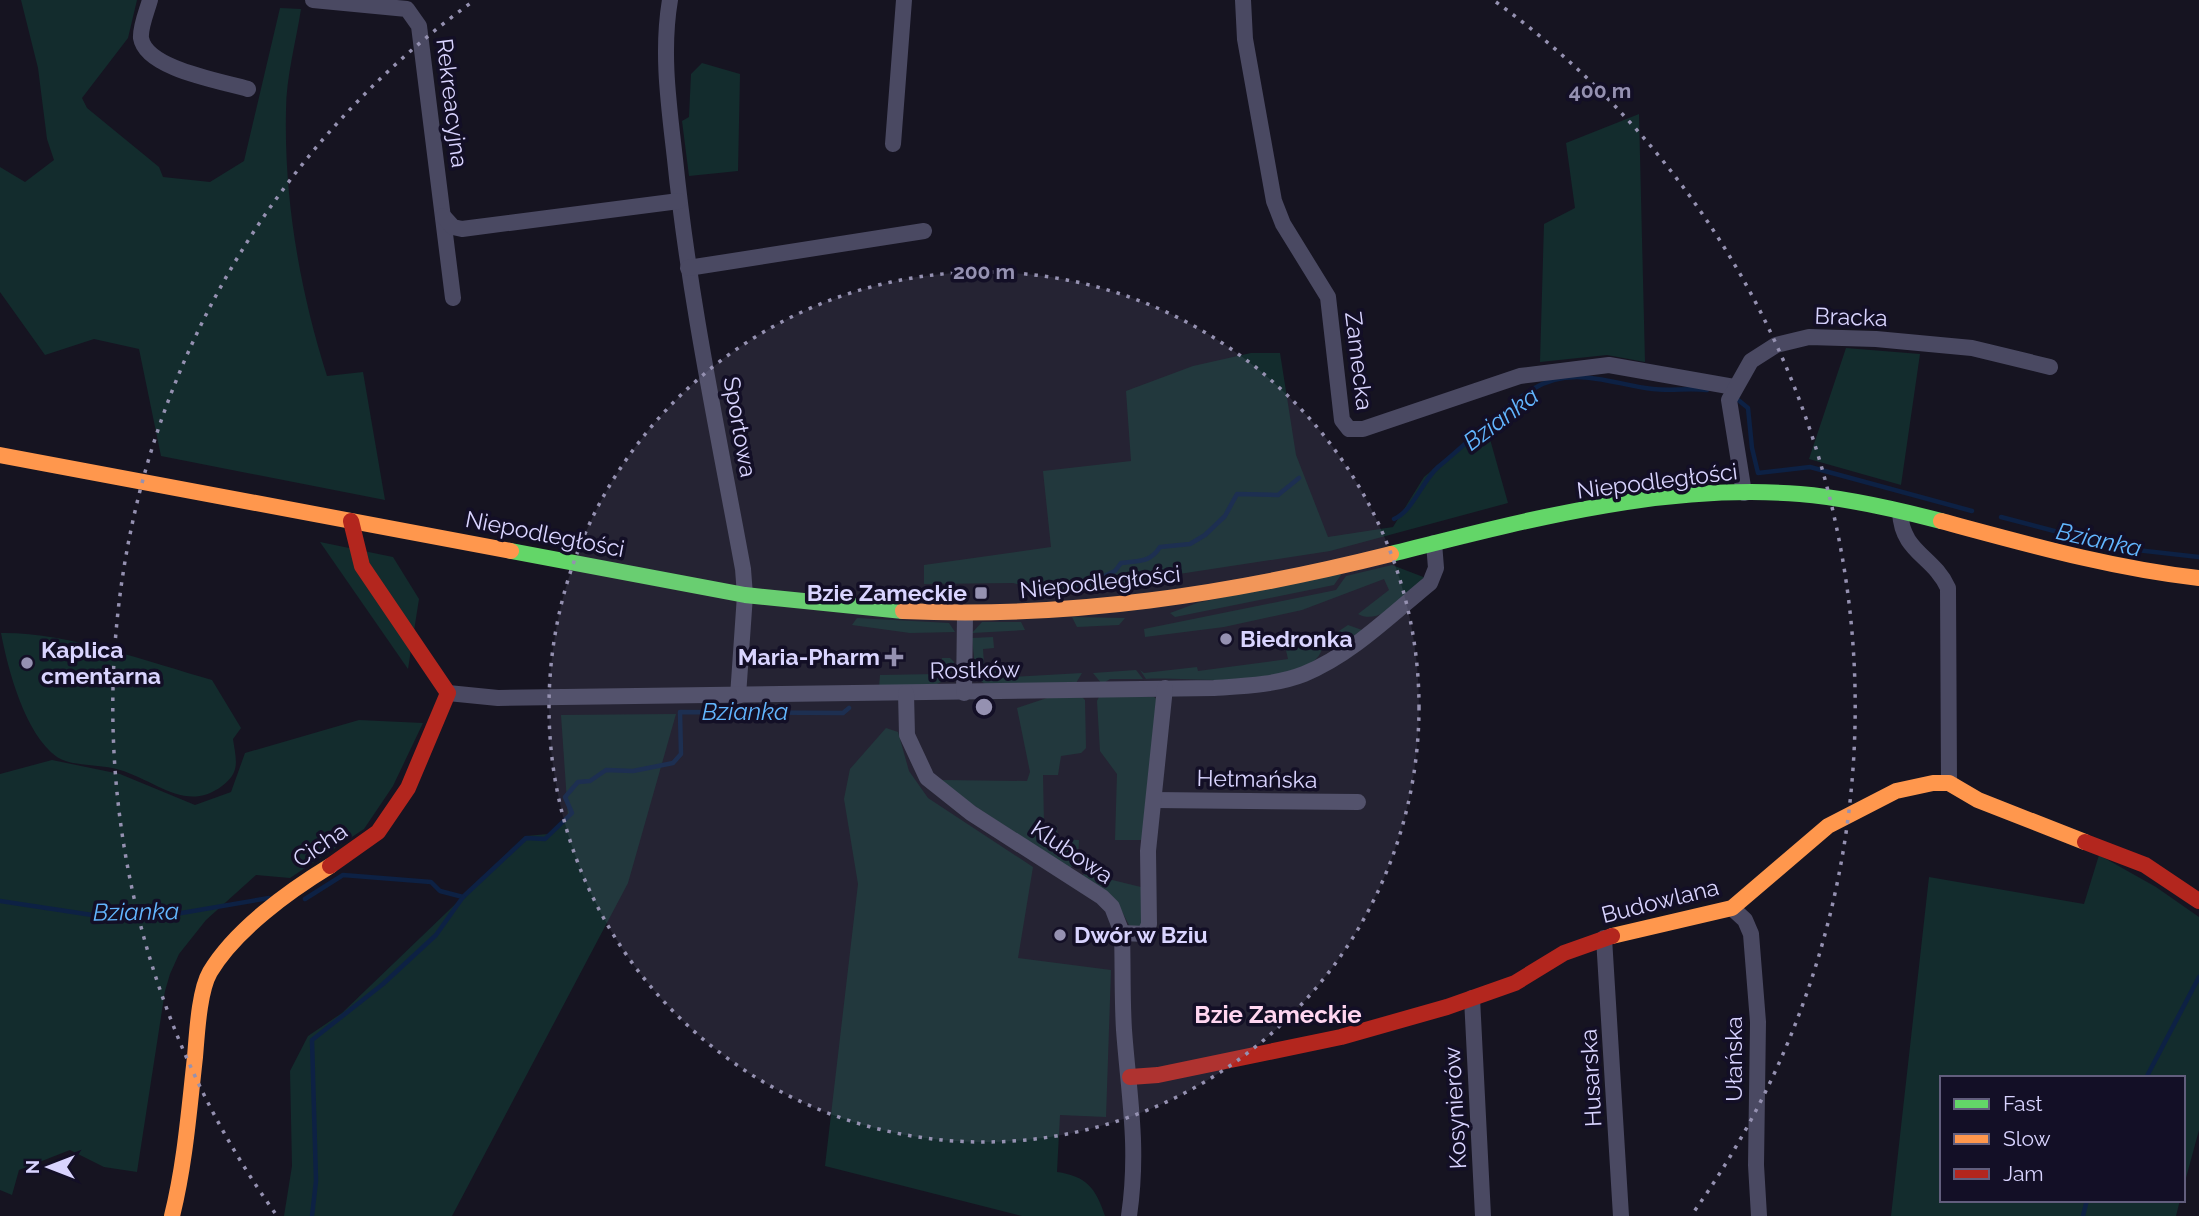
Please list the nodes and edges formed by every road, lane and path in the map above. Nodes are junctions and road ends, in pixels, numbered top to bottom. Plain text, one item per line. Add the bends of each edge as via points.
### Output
1 (150, 0) edge
2 (313, 0) edge
3 (670, 0) edge
4 (904, 0) edge
5 (1243, 0) edge
6 (248, 89) dead end
7 (893, 144) dead end
8 (679, 201) junction
9 (443, 216) junction
10 (925, 231) dead end
11 (688, 268) junction
12 (453, 298) dead end
13 (2050, 368) dead end
14 (1734, 387) junction
15 (0, 455) edge
16 (1744, 493) junction
17 (1900, 512) junction
18 (351, 521) junction
19 (1434, 543) junction
20 (2199, 578) edge
21 (745, 595) junction
22 (965, 615) junction
23 (1166, 688) junction
24 (448, 693) junction
25 (906, 693) junction
26 (964, 693) junction
27 (738, 696) junction
28 (1949, 783) junction
29 (1154, 800) junction
30 (1359, 803) dead end
31 (2199, 901) edge
32 (1732, 908) junction
33 (1122, 933) junction
34 (1604, 938) junction
35 (1472, 998) junction
36 (1130, 1077) junction
37 (172, 1216) edge
38 (1129, 1216) edge
39 (1483, 1216) edge
40 (1621, 1216) edge
41 (1759, 1216) edge

1 - 6 street via 141,36 146,49 162,64
2 - 9 street, Rekreacyjna via 407,9 419,26
3 - 8 street, Sportowa via 665,65
4 - 7 street
5 - 14 street, Zamecka via 1245,39 1274,201 1328,297 1342,420 1349,429 1363,429 1520,376 1609,365
8 - 9 street via 462,229
8 - 11 street, Sportowa
9 - 12 street, Rekreacyjna
10 - 11 street
11 - 21 street, Sportowa
13 - 14 street, Bracka via 1972,348 1809,337 1776,345 1751,361
14 - 16 street via 1729,400
15 - 18 street, Niepodległości
16 - 17 street, Niepodległości via 1812,495
16 - 19 street, Niepodległości via 1596,509
17 - 20 street, Niepodległości via 2121,568
17 - 28 street via 1907,542 1943,576 1948,588
18 - 21 street, Niepodległości
18 - 24 street via 362,566
19 - 22 street, Niepodległości via 1185,597 1067,611
19 - 23 street, Rostków via 1436,568 1430,583 1327,663 1262,684
21 - 22 street, Niepodległości via 848,609
21 - 27 street, Sportowa
22 - 26 street
23 - 26 street, Rostków
23 - 29 street
24 - 27 street, Rostków via 499,698
24 - 37 street, Cicha via 408,788 378,832 288,892 230,947 209,974 198,1027 183,1174
25 - 26 street, Rostków
25 - 27 street, Rostków
25 - 33 street, Klubowa via 907,735 927,778 971,813 1101,897 1112,907
28 - 31 street via 1978,800 2145,865
28 - 32 street, Budowlana via 1896,791 1828,826
29 - 30 street, Hetmańska
29 - 33 street via 1148,851 1148,930 1138,935
32 - 34 street, Budowlana
32 - 41 street, Ułańska via 1751,934 1758,1022
33 - 36 street, Klubowa
34 - 35 street, Budowlana via 1564,953 1515,983
34 - 40 street, Husarska
35 - 36 street, Budowlana via 1340,1037
35 - 39 street, Kosynierów
36 - 38 street, Klubowa via 1135,1159

